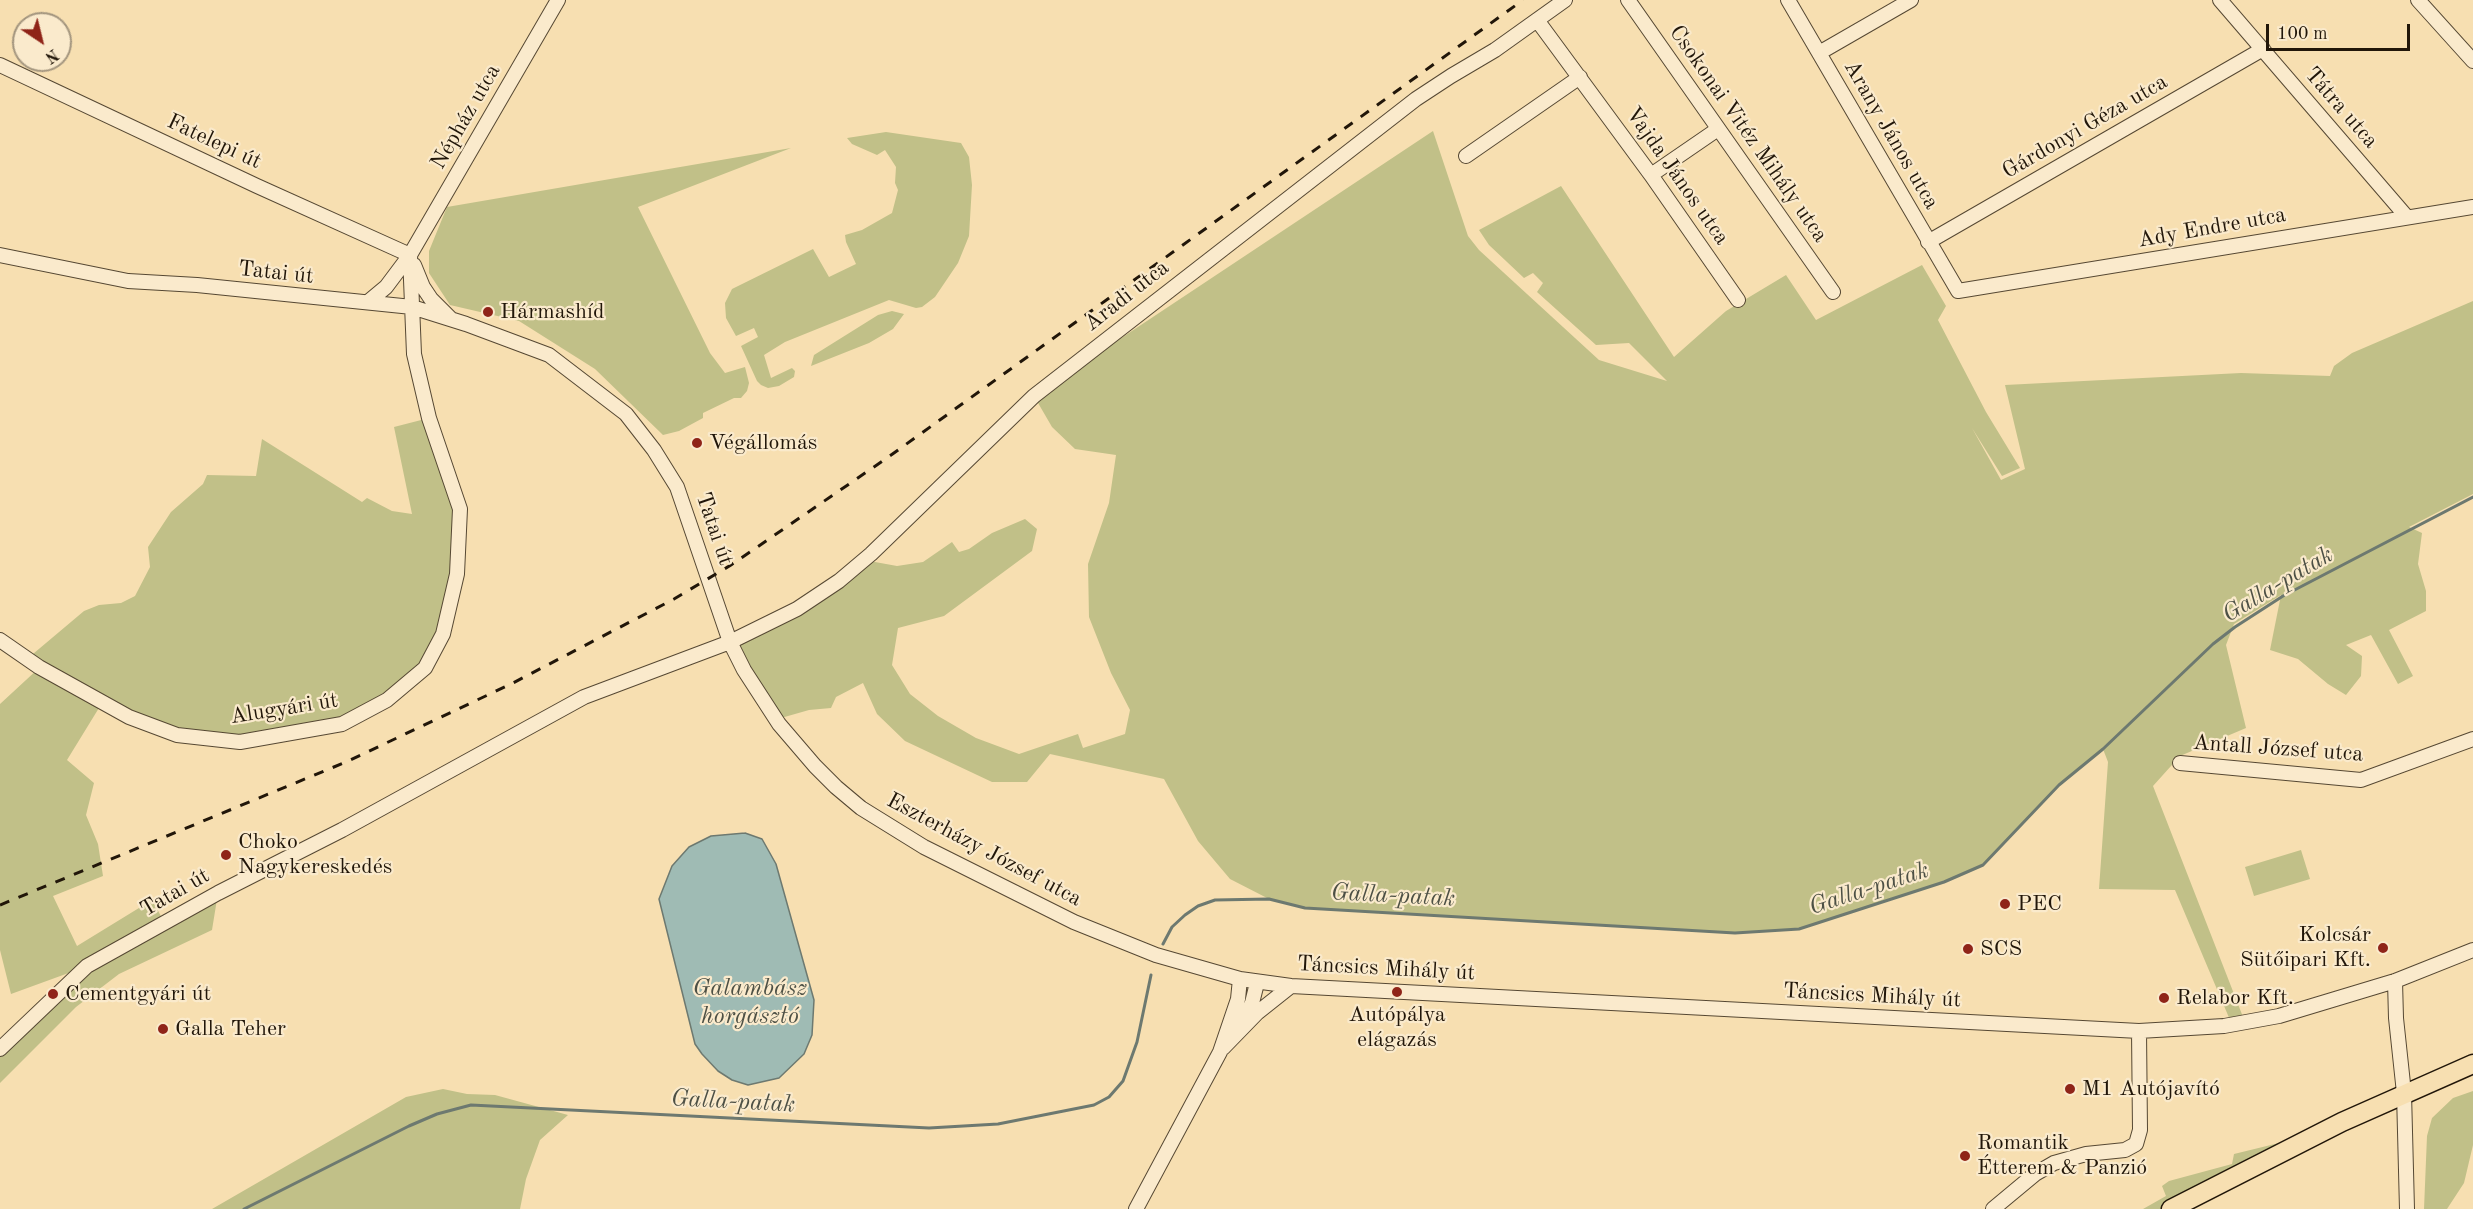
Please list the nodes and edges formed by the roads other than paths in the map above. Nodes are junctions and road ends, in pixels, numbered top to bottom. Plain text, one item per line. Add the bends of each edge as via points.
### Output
1 (558, 0) edge
2 (1565, 0) edge
3 (1628, 0) edge
4 (1788, 0) edge
5 (1911, 0) edge
6 (2220, 0) edge
7 (2418, 0) edge
8 (1537, 21) junction
9 (2263, 50) junction
10 (1819, 53) junction
11 (2473, 61) edge
12 (0, 65) edge
13 (1580, 77) junction
14 (1718, 129) junction
15 (1466, 156) dead end
16 (1651, 175) junction
17 (2473, 207) edge
18 (2406, 216) junction
19 (1928, 242) junction
20 (0, 255) edge
21 (410, 255) junction
22 (1958, 291) joint
23 (1833, 292) dead end
24 (1738, 300) dead end
25 (368, 302) junction
26 (412, 308) junction
27 (453, 321) junction
28 (0, 640) edge
29 (730, 642) junction
30 (2473, 739) edge
31 (2180, 763) dead end
32 (2473, 950) edge
33 (1240, 979) junction
34 (2395, 981) junction
35 (1257, 983) junction
36 (1291, 986) junction
37 (2139, 1031) junction
38 (1235, 1035) junction
39 (0, 1049) edge
40 (1220, 1052) junction
41 (2473, 1064) edge
42 (2404, 1093) junction
43 (1136, 1209) edge
44 (1993, 1209) edge
45 (2171, 1209) edge
46 (2407, 1209) edge

1 - 21 street, Népház utca
2 - 8 street, Aradi utca
3 - 14 street, Csokonai Vitéz Mihály utca
4 - 10 street, Arany János utca
5 - 10 street
6 - 9 street, Tátra utca
7 - 11 street
8 - 13 street, Vajda János utca
8 - 29 street, Aradi utca via 1416,99 1034,396 839,581 797,609
9 - 18 street, Tátra utca
9 - 19 street, Gárdonyi Géza utca
10 - 19 street, Arany János utca
12 - 21 street, Fatelepi út
13 - 15 street
13 - 16 street, Vajda János utca
14 - 16 street
14 - 23 street, Csokonai Vitéz Mihály utca
16 - 24 street, Vajda János utca
17 - 18 street, Ady Endre utca
18 - 22 street, Ady Endre utca
19 - 22 street, Arany János utca
20 - 25 street, Tatai út via 128,280
21 - 25 street, Népház utca via 386,287
21 - 26 street
21 - 27 street via 423,287
25 - 26 street, Tatai út
26 - 27 street, Tatai út
26 - 28 street, Alugyári út via 414,354 423,393 460,508 457,574 443,634 425,668 387,700 342,724 260,739 240,742 177,735 102,703 39,668
27 - 29 street, Tatai út via 549,355 626,414 677,487
29 - 33 street, Eszterházy József utca via 778,724 819,770 861,808 924,847 1074,922 1162,957
29 - 39 street, Tatai út via 584,697 342,830 218,892 87,966
30 - 31 street, Antall József utca via 2361,780
32 - 34 street, Táncsics Mihály út
33 - 35 street, Eszterházy József utca
33 - 40 street via 1238,999
34 - 37 street, Táncsics Mihály út via 2279,1016 2224,1026
34 - 42 street
35 - 36 street, Táncsics Mihály út
35 - 38 street via 1252,1003
36 - 37 street, Táncsics Mihály út
36 - 38 street
37 - 44 street via 2140,1130 2136,1144 2125,1150 2086,1154 2054,1163
38 - 40 street
40 - 43 street
41 - 42 main road
42 - 45 main road
42 - 46 street

